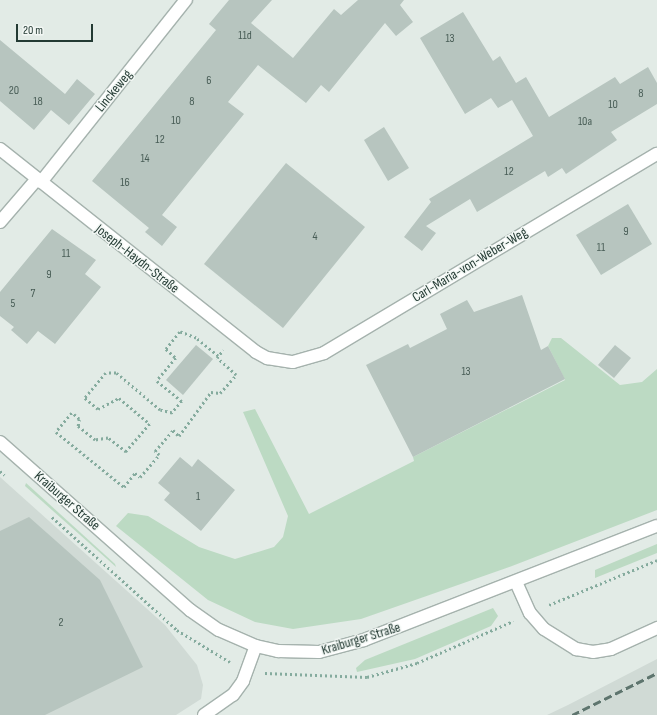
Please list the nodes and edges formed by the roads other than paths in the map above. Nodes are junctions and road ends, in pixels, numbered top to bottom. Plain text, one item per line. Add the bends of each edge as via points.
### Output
1 (186, 0) edge
2 (0, 149) edge
3 (657, 154) edge
4 (39, 180) junction
5 (0, 222) edge
6 (279, 361) joint
7 (0, 442) edge
8 (657, 526) edge
9 (516, 582) junction
10 (657, 628) edge
11 (256, 646) junction
12 (204, 715) edge

1 - 4 street, Linckeweg
2 - 4 street, Joseph-Haydn-Straße
3 - 6 street, Carl-Maria-von-Weber-Weg via 324,353 305,360
4 - 5 street, Linckeweg
4 - 6 street, Joseph-Haydn-Straße via 256,352
7 - 11 street, Kraiburger Straße via 190,610 219,630
8 - 9 street, Kraiburger Straße
9 - 10 street via 530,613 560,642 593,652 611,649
9 - 11 street, Kraiburger Straße via 411,623 319,652
11 - 12 street via 248,669 233,695

